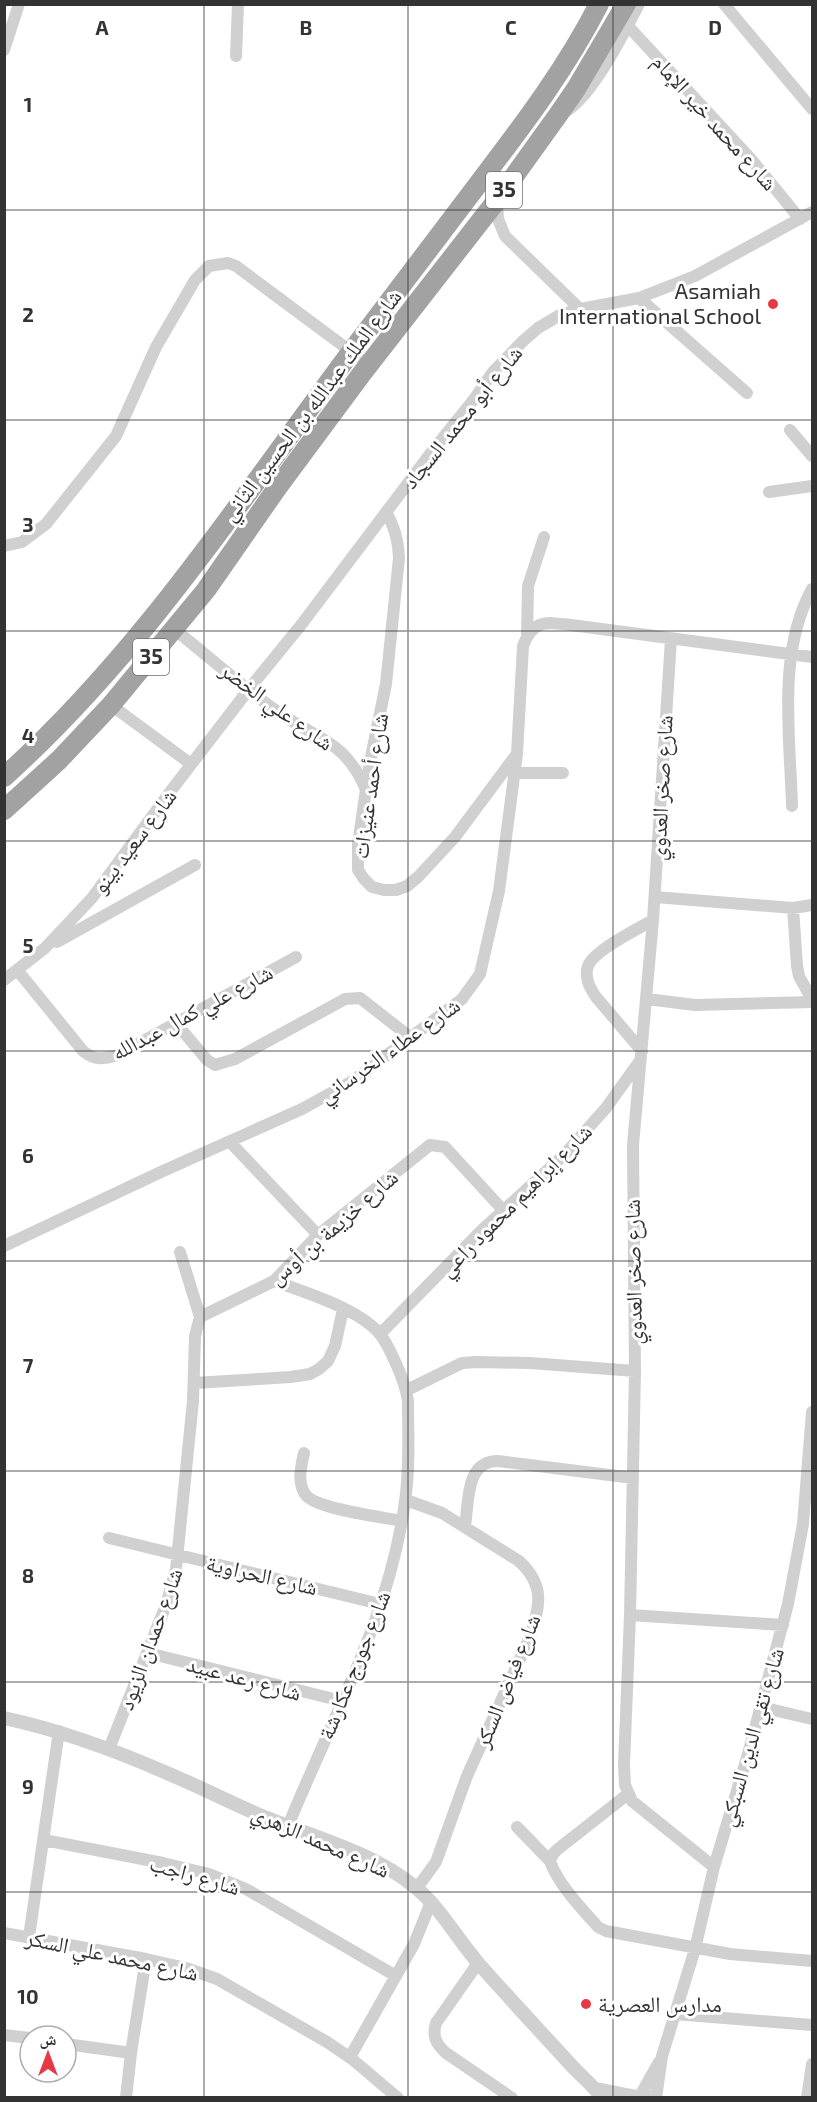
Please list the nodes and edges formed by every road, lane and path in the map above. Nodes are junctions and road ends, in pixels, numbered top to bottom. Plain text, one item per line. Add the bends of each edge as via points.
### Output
1 (19, 4) edge
2 (238, 4) edge
3 (599, 4) edge
4 (626, 4) edge
5 (639, 4) edge
6 (724, 4) edge
7 (628, 26) junction
8 (5, 44) edge
9 (236, 56) dead end
10 (813, 110) edge
11 (558, 115) junction
12 (496, 200) junction
13 (813, 212) edge
14 (800, 219) junction
15 (473, 231) junction
16 (505, 236) junction
17 (561, 292) junction
18 (639, 298) junction
19 (580, 309) junction
20 (560, 315) junction
21 (351, 352) junction
22 (369, 365) junction
23 (747, 393) dead end
24 (790, 430) dead end
25 (813, 456) edge
26 (813, 486) edge
27 (769, 492) dead end
28 (386, 512) junction
29 (544, 537) dead end
30 (4, 546) edge
31 (813, 589) edge
32 (174, 629) junction
33 (528, 635) junction
34 (671, 639) junction
35 (790, 655) junction
36 (813, 657) edge
37 (249, 689) junction
38 (111, 705) junction
39 (517, 754) junction
40 (191, 764) junction
41 (515, 772) junction
42 (562, 773) dead end
43 (4, 777) edge
44 (367, 793) junction
45 (792, 806) dead end
46 (4, 810) edge
47 (195, 866) dead end
48 (655, 897) junction
49 (813, 905) edge
50 (793, 908) junction
51 (653, 920) junction
52 (45, 948) junction
53 (296, 957) dead end
54 (18, 971) junction
55 (4, 980) edge
56 (647, 999) junction
57 (813, 1001) edge
58 (176, 1023) junction
59 (410, 1037) junction
60 (642, 1055) junction
61 (230, 1142) junction
62 (503, 1210) junction
63 (318, 1236) junction
64 (4, 1246) edge
65 (180, 1252) dead end
66 (274, 1281) junction
67 (343, 1309) junction
68 (200, 1317) junction
69 (380, 1334) junction
70 (635, 1371) junction
71 (194, 1383) junction
72 (406, 1390) junction
73 (813, 1413) edge
74 (811, 1452) edge
75 (304, 1453) dead end
76 (633, 1478) junction
77 (406, 1500) junction
78 (402, 1521) junction
79 (465, 1526) junction
80 (109, 1538) dead end
81 (179, 1556) junction
82 (380, 1604) junction
83 (630, 1615) junction
84 (783, 1625) junction
85 (148, 1653) junction
86 (342, 1701) junction
87 (761, 1707) junction
88 (4, 1718) edge
89 (813, 1719) edge
90 (59, 1731) junction
91 (109, 1749) junction
92 (627, 1794) junction
93 (288, 1826) junction
94 (517, 1827) dead end
95 (44, 1840) junction
96 (550, 1861) junction
97 (714, 1867) junction
98 (417, 1888) junction
99 (431, 1902) junction
100 (4, 1933) edge
101 (29, 1937) junction
102 (695, 1948) junction
103 (146, 1959) junction
104 (813, 1961) edge
105 (478, 1963) junction
106 (396, 1976) junction
107 (675, 2014) junction
108 (813, 2025) edge
109 (78, 2046) edge
110 (131, 2053) junction
111 (662, 2056) junction
112 (350, 2057) junction
113 (813, 2064) edge
114 (599, 2093) edge
115 (126, 2097) edge
116 (398, 2097) edge
117 (512, 2097) edge
118 (641, 2097) edge
119 (656, 2097) edge
120 (807, 2097) edge

1 - 8 street
2 - 9 street
3 - 21 highway, شارع الملك عبدالله بن الحسين الثاني / 35 via 542,100
4 - 11 highway, شارع الملك عبدالله بن الحسين الثاني / 35
5 - 7 street
6 - 10 street
7 - 11 street via 581,101
7 - 14 street, شارع محمد خير الإمام via 751,159
11 - 12 highway, شارع الملك عبدالله بن الحسين الثاني / 35
12 - 15 highway, شارع الملك عبدالله بن الحسين الثاني / 35
12 - 16 street
13 - 14 street, شارع أبو محمد السجاد
14 - 18 street, شارع أبو محمد السجاد via 716,265
15 - 16 street
15 - 22 highway, شارع الملك عبدالله بن الحسين الثاني / 35
16 - 17 street
17 - 19 street
17 - 20 street
18 - 19 street, شارع أبو محمد السجاد
18 - 23 street
19 - 20 street, شارع أبو محمد السجاد
20 - 28 street, شارع أبو محمد السجاد via 538,328 506,357
21 - 22 street
21 - 30 street via 236,266 209,266 195,280 156,347 116,436 46,524 22,542
21 - 43 highway, شارع الملك عبدالله بن الحسين الثاني / 35 via 124,654
22 - 32 highway, شارع الملك عبدالله بن الحسين الثاني / 35
24 - 25 street
26 - 27 street
28 - 37 street, شارع أبو محمد السجاد
28 - 44 street, شارع أحمد عنيزات via 398,540 398,576 386,684
29 - 33 street, شارع عطاء الخرساني via 528,586
31 - 35 street
32 - 37 street, شارع علي الخضر
32 - 38 highway, شارع الملك عبدالله بن الحسين الثاني / 35
33 - 34 street via 537,625 554,623
33 - 39 street, شارع عطاء الخرساني via 523,655
34 - 35 street
34 - 48 street, شارع صخر العدوي
35 - 36 street
35 - 45 street
37 - 40 street, شارع سعيد بينو
37 - 44 street, شارع علي الخضر via 335,746 358,771
38 - 40 street
38 - 46 highway, شارع الملك عبدالله بن الحسين الثاني / 35
39 - 41 street, شارع عطاء الخرساني
39 - 44 street, شارع أحمد عنيزات via 433,862 407,886 396,890 372,886 358,870 358,844
40 - 52 street, شارع سعيد بينو via 92,898
41 - 42 street
41 - 59 street, شارع عطاء الخرساني via 499,891 480,974 462,999
47 - 52 street
48 - 50 street
48 - 51 street, شارع صخر العدوي
49 - 50 street
50 - 57 street via 799,976
51 - 56 street, شارع صخر العدوي
51 - 60 street via 602,951 592,960 587,974 596,997
52 - 54 street, شارع سعيد بينو
53 - 58 street, شارع علي كمال عبدالله
54 - 55 street, شارع سعيد بينو
54 - 58 street, شارع علي كمال عبدالله via 91,1057 106,1059 118,1055
56 - 57 street via 695,1005
56 - 60 street, شارع صخر العدوي
58 - 59 street via 215,1065 235,1059 351,998 362,999
59 - 61 street, شارع عطاء الخرساني via 341,1088
60 - 62 street, شارع إبراهيم محمود راعي via 624,1084 564,1155
60 - 70 street, شارع صخر العدوي via 633,1165
61 - 63 street
61 - 64 street, شارع عطاء الخرساني
62 - 63 street, شارع خزيمة بن أوس via 445,1147 435,1144 423,1149
62 - 69 street, شارع إبراهيم محمود راعي
63 - 66 street, شارع خزيمة بن أوس
65 - 68 street
66 - 67 street, شارع جورج عكارشة
66 - 68 street, شارع خزيمة بن أوس
67 - 69 street, شارع جورج عكارشة
67 - 71 street via 328,1361 310,1374
68 - 71 street via 195,1336
69 - 72 street, شارع جورج عكارشة
70 - 72 street via 469,1362
70 - 76 street, شارع صخر العدوي
71 - 81 street, شارع حمدان الزيود
72 - 77 street, شارع جورج عكارشة
73 - 74 street, شارع تقي الدين السبكي
74 - 84 street, شارع تقي الدين السبكي via 799,1547
75 - 78 street via 302,1488 313,1502
76 - 79 street via 485,1462 474,1474
76 - 83 street, شارع صخر العدوي
77 - 78 street, شارع جورج عكارشة
77 - 79 street, شارع فياض السكر
78 - 82 street, شارع جورج عكارشة
79 - 98 street, شارع فياض السكر via 530,1571 536,1581 538,1606 529,1639 468,1776 436,1862
80 - 81 street, شارع الحراوية
81 - 82 street, شارع الحراوية
81 - 85 street, شارع حمدان الزيود
82 - 86 street, شارع جورج عكارشة
83 - 84 street
83 - 92 street, شارع صخر العدوي via 624,1765
84 - 87 street, شارع تقي الدين السبكي
85 - 86 street, شارع رعد عبيد
85 - 91 street, شارع حمدان الزيود
86 - 93 street, شارع جورج عكارشة
87 - 89 street
87 - 97 street, شارع تقي الدين السبكي
88 - 90 street, شارع محمد الزهري
90 - 91 street, شارع محمد الزهري
90 - 95 street
91 - 93 street, شارع محمد الزهري
92 - 96 street via 558,1849
92 - 97 street via 638,1808
93 - 98 street, شارع محمد الزهري via 373,1860
94 - 96 street
95 - 101 street
95 - 106 street, شارع راجب via 209,1874 246,1889
96 - 102 street via 598,1928
97 - 102 street, شارع تقي الدين السبكي
98 - 99 street, شارع محمد الزهري
99 - 105 street, شارع محمد الزهري
99 - 106 street
100 - 101 street, شارع محمد علي السكر
101 - 103 street, شارع محمد علي السكر
102 - 104 street
102 - 107 street, شارع تقي الدين السبكي
103 - 110 street
103 - 112 street, شارع محمد علي السكر via 230,1984
105 - 114 street, شارع محمد الزهري
105 - 117 street via 442,2013 435,2039 446,2053
106 - 112 street
107 - 108 street
107 - 111 street, شارع تقي الدين السبكي
109 - 110 street
110 - 115 street
111 - 118 street, شارع تقي الدين السبكي
111 - 119 street, شارع تقي الدين السبكي
112 - 116 street, شارع محمد علي السكر
113 - 120 street
114 - 118 street, شارع محمد الزهري

